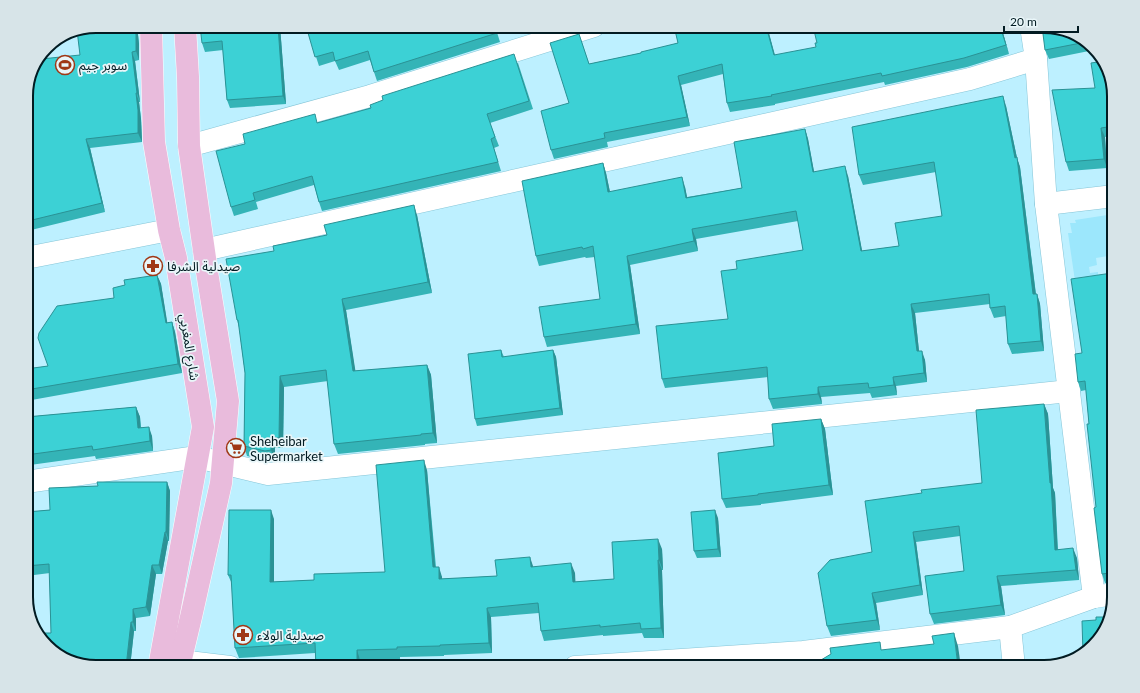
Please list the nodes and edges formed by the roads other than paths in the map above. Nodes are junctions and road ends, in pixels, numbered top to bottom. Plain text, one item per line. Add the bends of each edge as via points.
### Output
1 (151, 33) edge
2 (185, 33) edge
3 (572, 33) edge
4 (1032, 33) edge
5 (1036, 59) junction
6 (189, 146) junction
7 (1107, 197) edge
8 (1046, 204) junction
9 (169, 230) junction
10 (204, 250) junction
11 (33, 257) edge
12 (1069, 390) junction
13 (197, 457) junction
14 (222, 464) junction
15 (33, 481) edge
16 (1104, 595) edge
17 (1010, 627) junction
18 (160, 660) edge
19 (181, 660) edge
20 (804, 660) edge
21 (1013, 660) edge

1 - 9 main road, شارع المغربي via 154,142
2 - 6 main road
3 - 6 street via 370,96
4 - 5 street
5 - 8 street
5 - 10 street via 970,79
6 - 10 main road
7 - 8 street
8 - 12 street
9 - 11 street
9 - 13 main road, شارع المغربي via 176,258 202,427
10 - 14 main road via 228,400
12 - 14 street via 268,474
12 - 16 street
13 - 14 street
13 - 15 street
13 - 18 main road, شارع المغربي
14 - 19 main road via 221,483
16 - 17 street
17 - 20 street
17 - 21 street

